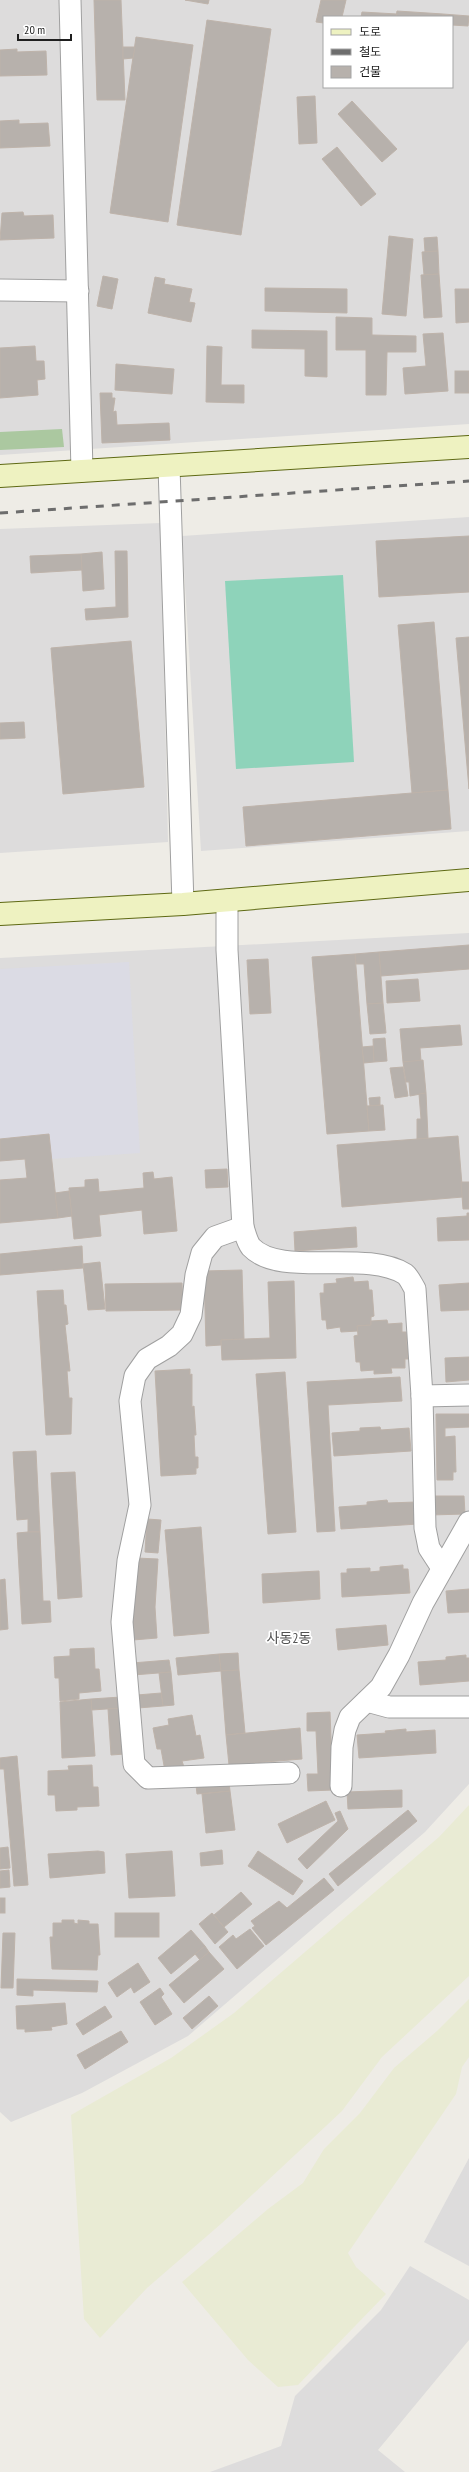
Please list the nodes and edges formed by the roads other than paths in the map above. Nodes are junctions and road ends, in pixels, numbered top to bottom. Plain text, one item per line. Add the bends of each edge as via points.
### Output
1 (70, 0) edge
2 (0, 290) edge
3 (78, 291) junction
4 (469, 447) edge
5 (169, 466) junction
6 (82, 471) junction
7 (0, 476) edge
8 (469, 880) edge
9 (227, 900) junction
10 (183, 904) junction
11 (0, 914) edge
12 (243, 1227) junction
13 (469, 1395) edge
14 (422, 1396) junction
15 (469, 1522) edge
16 (442, 1568) junction
17 (367, 1701) junction
18 (469, 1707) edge
19 (289, 1773) dead end
20 (341, 1786) dead end

1 - 3 street
2 - 3 street
3 - 6 street
4 - 5 street
5 - 6 street
5 - 10 street
6 - 7 street
8 - 9 street
9 - 10 street
9 - 12 street via 227,950
10 - 11 street
12 - 14 street via 251,1246 265,1256 285,1261 382,1264 406,1275 416,1289
12 - 19 street via 215,1237 202,1253 196,1275 191,1315 182,1334 169,1346 147,1359 135,1376 130,1401 140,1505 128,1562 122,1622 134,1764 143,1775 148,1778
13 - 14 street
14 - 16 street via 425,1528 429,1548
15 - 16 street
16 - 17 street via 381,1687
17 - 18 street via 389,1707
17 - 20 street via 350,1717 345,1730

